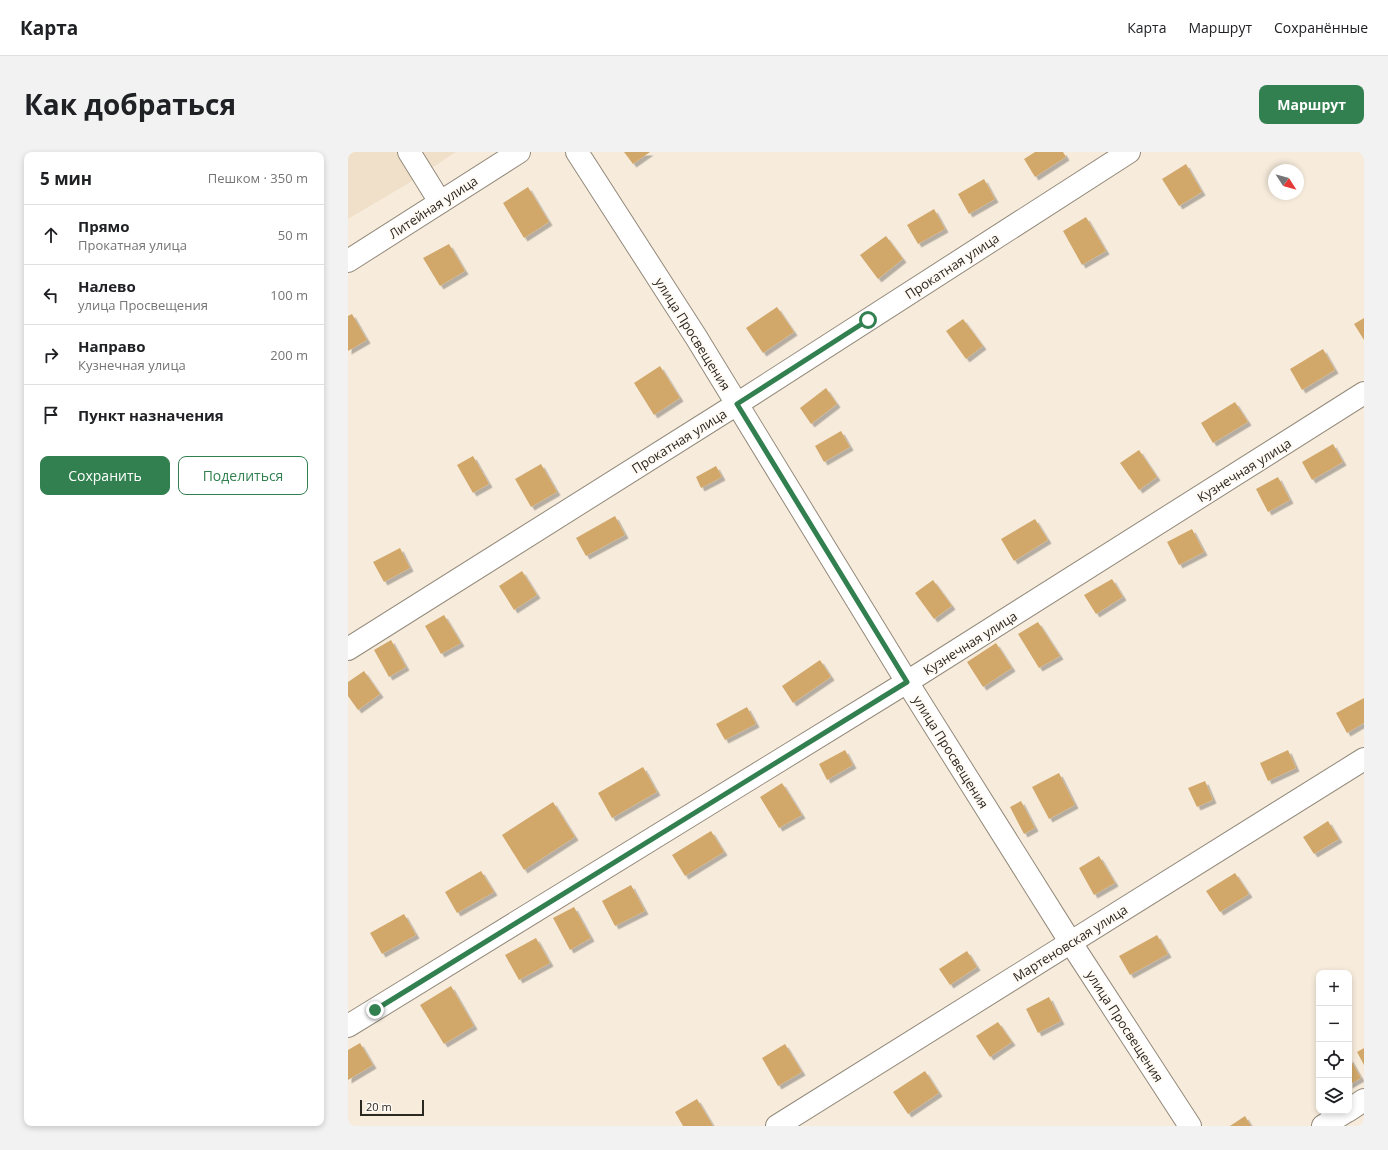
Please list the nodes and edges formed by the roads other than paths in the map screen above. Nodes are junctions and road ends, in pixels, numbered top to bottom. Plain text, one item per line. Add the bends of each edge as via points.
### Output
1 (409, 152) edge
2 (519, 152) edge
3 (577, 152) edge
4 (1130, 152) edge
5 (440, 202) junction
6 (348, 261) edge
7 (1364, 394) edge
8 (737, 404) junction
9 (348, 649) edge
10 (907, 682) junction
11 (1364, 759) edge
12 (1070, 943) junction
13 (348, 1026) edge
14 (1364, 1100) edge
15 (1352, 1108) edge
16 (1342, 1114) edge
17 (777, 1126) edge
18 (1190, 1126) edge
19 (1323, 1126) edge

1 - 5 street
2 - 5 street, Литейная улица
3 - 8 street, улица Просвещения
4 - 8 street, Прокатная улица
5 - 6 street, Литейная улица
7 - 10 street, Кузнечная улица
8 - 9 street, Прокатная улица
8 - 10 street, улица Просвещения
10 - 12 street, улица Просвещения
10 - 13 street, Кузнечная улица
11 - 12 street, Мартеновская улица
12 - 17 street, Мартеновская улица
12 - 18 street, улица Просвещения
14 - 15 street
16 - 19 street

